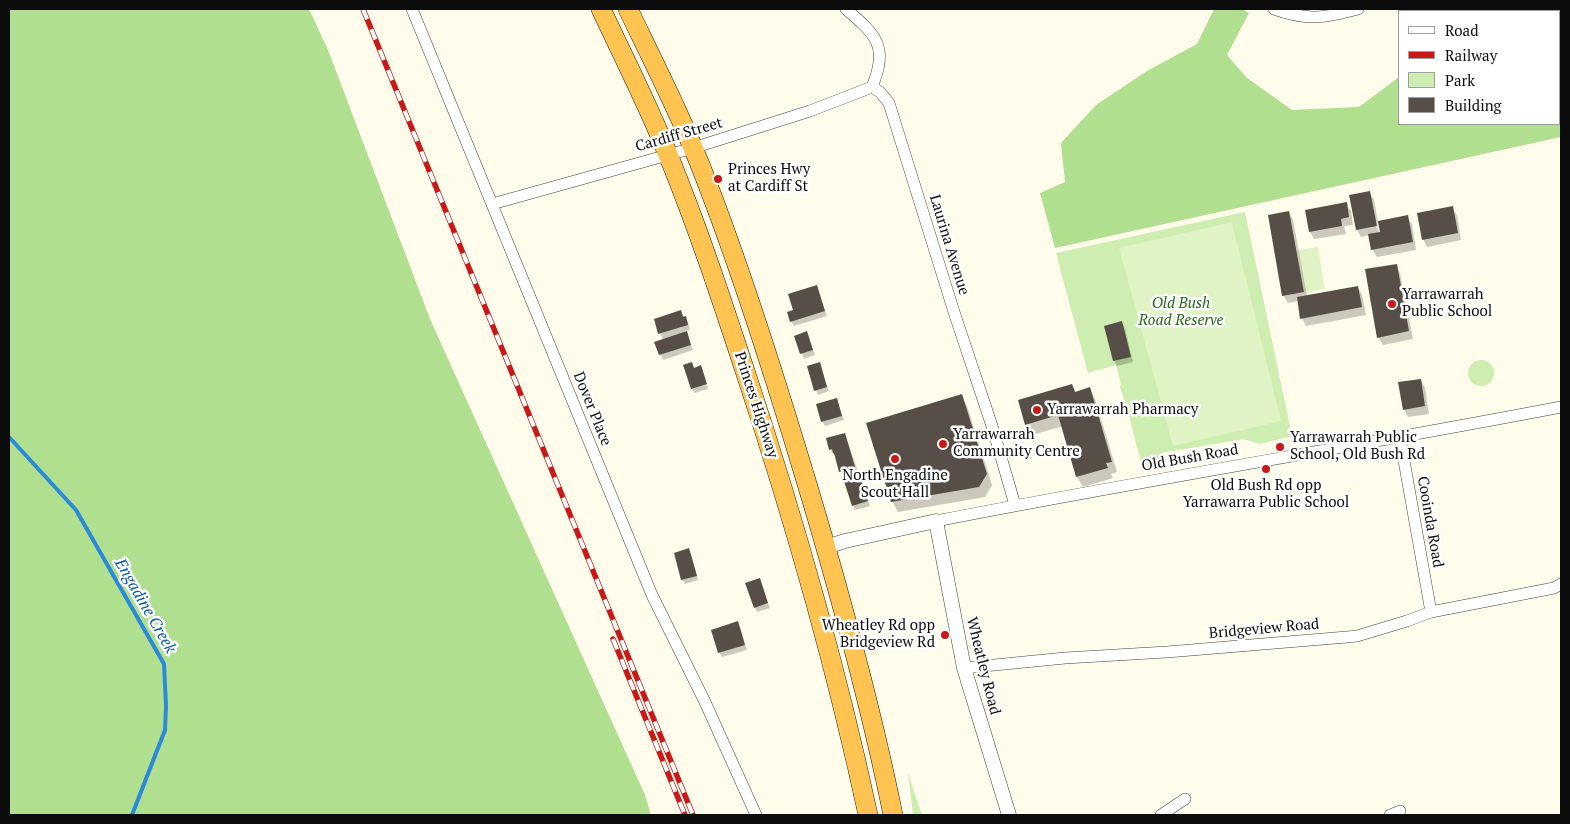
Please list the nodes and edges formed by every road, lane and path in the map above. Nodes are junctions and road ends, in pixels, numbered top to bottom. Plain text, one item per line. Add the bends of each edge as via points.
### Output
1 (412, 9) edge
2 (602, 9) edge
3 (628, 9) edge
4 (846, 9) edge
5 (1274, 9) edge
6 (1358, 9) edge
7 (872, 86) junction
8 (693, 148) junction
9 (668, 154) junction
10 (492, 204) junction
11 (1561, 407) edge
12 (1400, 438) junction
13 (788, 504) junction
14 (1015, 505) junction
15 (936, 521) junction
16 (826, 547) junction
17 (1561, 584) edge
18 (1431, 612) junction
19 (964, 668) junction
20 (852, 745) junction
21 (1185, 799) dead end
22 (756, 815) edge
23 (868, 815) edge
24 (892, 815) edge
25 (1009, 815) edge
26 (1161, 815) edge

1 - 10 street, Dover Place
2 - 9 highway, Princes Highway
3 - 8 highway, Princes Highway
4 - 7 street via 877,42 880,57
5 - 6 street via 1311,18 1335,16
7 - 8 street, Cardiff Street via 810,111
7 - 14 street, Laurina Avenue via 889,103
8 - 9 street, Cardiff Street
8 - 16 highway, Princes Highway via 745,288
9 - 10 street, Cardiff Street
9 - 13 highway, Princes Highway via 719,292
10 - 22 street, Dover Place via 652,594
11 - 12 street, Old Bush Road
12 - 14 street, Old Bush Road
12 - 18 street, Cooinda Road
13 - 16 highway via 811,534
13 - 20 highway, Princes Highway
14 - 15 street, Old Bush Road
15 - 16 street, Old Bush Road
15 - 19 street, Wheatley Road
16 - 20 highway via 820,571 856,707
16 - 24 highway, Princes Highway via 881,756
17 - 18 street, Bridgeview Road
18 - 19 street, Bridgeview Road via 1357,636 1334,639
19 - 25 street, Wheatley Road
20 - 23 highway, Princes Highway
21 - 26 street

